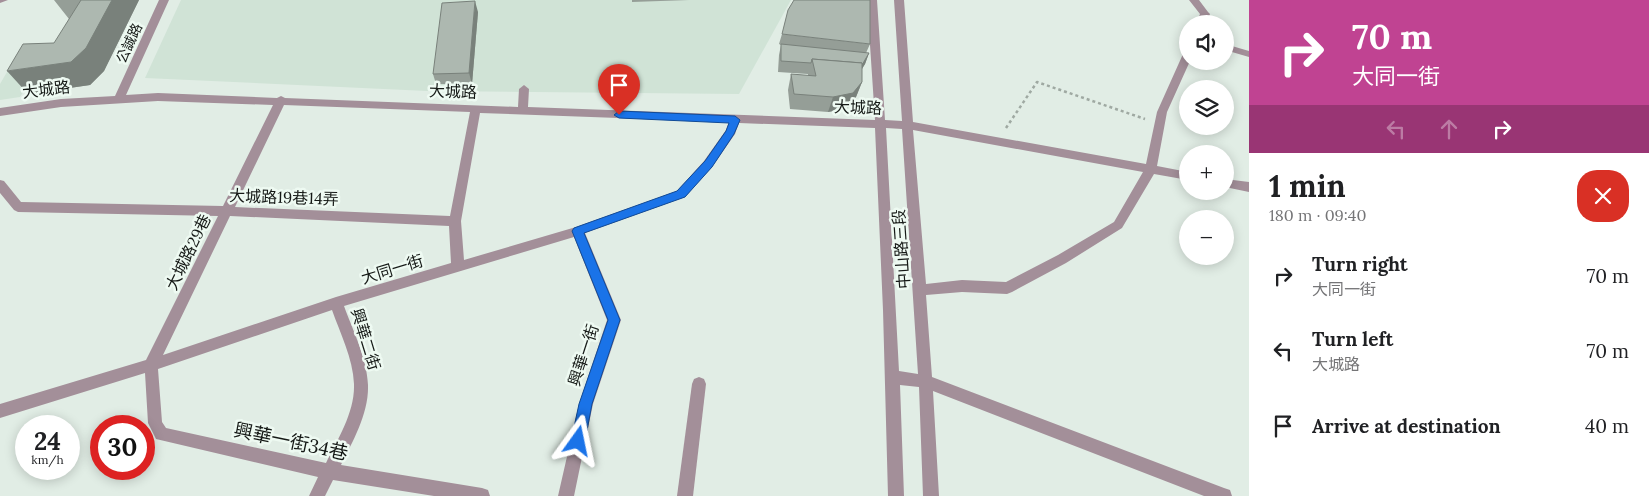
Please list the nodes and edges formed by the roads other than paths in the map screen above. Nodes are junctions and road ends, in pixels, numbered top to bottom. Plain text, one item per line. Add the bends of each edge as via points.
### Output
1 (164, 0) edge
2 (872, 0) edge
3 (899, 0) edge
4 (1194, 0) edge
5 (1205, 15) edge
6 (1234, 50) edge
7 (1249, 54) edge
8 (1181, 70) edge
9 (524, 89) dead end
10 (119, 98) junction
11 (281, 100) junction
12 (476, 108) junction
13 (523, 110) junction
14 (0, 112) edge
15 (735, 120) junction
16 (881, 124) junction
17 (906, 125) junction
18 (1151, 169) junction
19 (1179, 174) edge
20 (1234, 184) edge
21 (3, 187) edge
22 (1249, 187) edge
23 (226, 211) junction
24 (455, 221) junction
25 (578, 231) junction
26 (458, 266) junction
27 (921, 290) junction
28 (336, 303) junction
29 (151, 365) junction
30 (893, 377) junction
31 (927, 382) junction
32 (699, 384) dead end
33 (0, 411) edge
34 (328, 471) junction
35 (317, 496) edge
36 (482, 496) edge
37 (566, 496) edge
38 (685, 496) edge
39 (896, 496) edge
40 (932, 496) edge
41 (1224, 496) edge

1 - 10 street, 公誠路
2 - 16 street, 中山路三段
3 - 17 street, 中山路三段
4 - 5 street
6 - 7 street
8 - 18 street via 1162,112
9 - 13 street
10 - 11 street, 大城路
10 - 14 street, 大城路
11 - 12 street, 大城路
11 - 23 street, 大城路29巷
12 - 13 street, 大城路
12 - 24 street
13 - 15 street, 大城路
15 - 16 street, 大城路
15 - 25 street, 大同一街 via 731,132 708,164 681,194
16 - 17 street, 大城路
16 - 30 street, 中山路三段
17 - 18 street, 大城路
17 - 27 street, 中山路三段
18 - 19 street, 大城路
18 - 27 street via 1118,225 1007,288 962,286
20 - 22 street
21 - 23 street, 大城路19巷14弄 via 18,207
23 - 24 street, 大城路19巷14弄
23 - 29 street, 大城路29巷
24 - 26 street
25 - 26 street, 大同一街
25 - 37 street, 興華一街 via 614,320 586,404
26 - 28 street, 大同一街
27 - 31 street, 中山路三段
28 - 29 street, 大同一街
28 - 34 street, 興華二街 via 353,348 361,384 358,412
29 - 33 street, 大同一街
29 - 34 street, 興華一街34巷 via 156,423 161,434
30 - 31 street
30 - 39 street, 中山路三段
31 - 40 street, 中山路三段
31 - 41 street
32 - 38 street
34 - 35 street, 興華二街
34 - 36 street, 興華一街34巷

